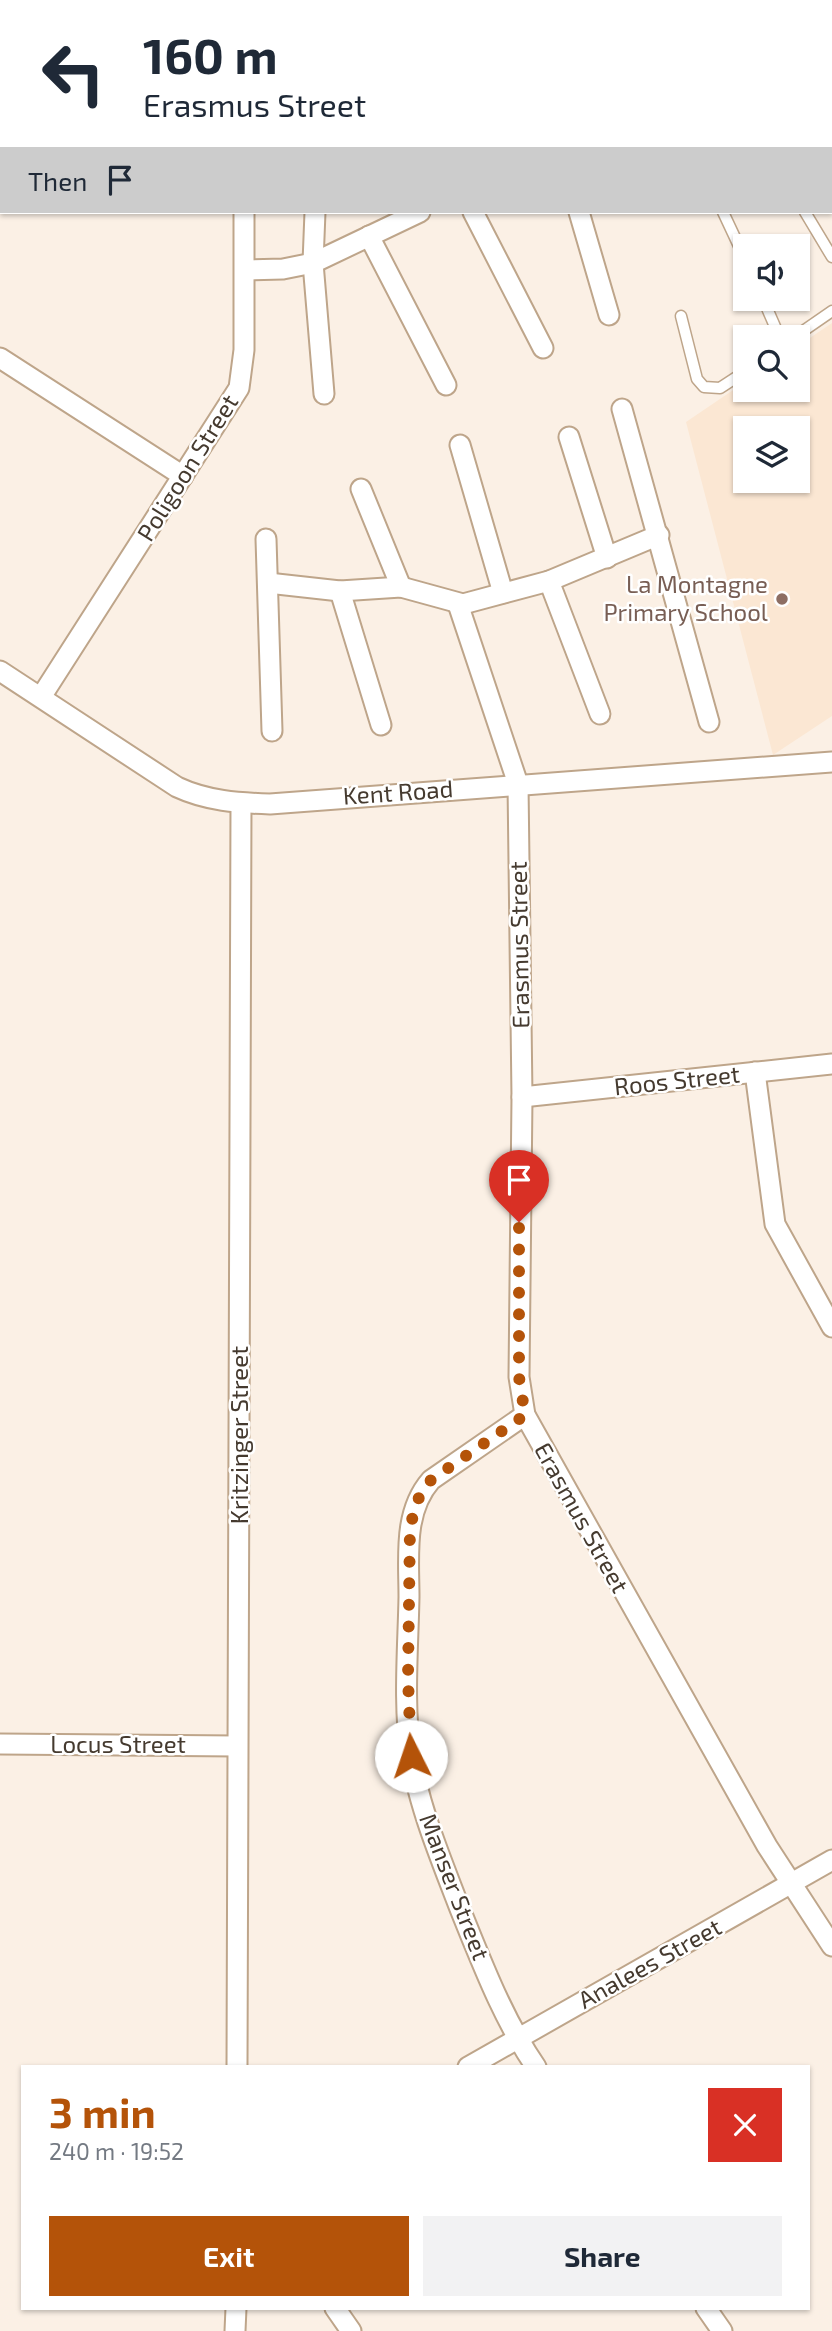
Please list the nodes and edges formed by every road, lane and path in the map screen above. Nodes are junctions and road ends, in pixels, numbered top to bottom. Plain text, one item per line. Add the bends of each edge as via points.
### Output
1 (244, 214) edge
2 (315, 214) edge
3 (416, 214) edge
4 (474, 214) edge
5 (580, 214) edge
6 (724, 214) edge
7 (806, 214) edge
8 (733, 234) edge
9 (369, 236) junction
10 (832, 257) edge
11 (313, 263) junction
12 (245, 270) junction
13 (832, 311) edge
14 (609, 315) dead end
15 (681, 316) dead end
16 (810, 326) edge
17 (543, 348) dead end
18 (0, 358) edge
19 (733, 379) edge
20 (446, 385) dead end
21 (324, 394) dead end
22 (622, 409) dead end
23 (569, 437) dead end
24 (460, 445) dead end
25 (183, 476) junction
26 (361, 489) dead end
27 (660, 535) junction
28 (266, 539) dead end
29 (607, 558) junction
30 (549, 581) junction
31 (268, 583) junction
32 (401, 587) junction
33 (340, 591) junction
34 (503, 593) junction
35 (458, 604) junction
36 (0, 671) edge
37 (41, 697) junction
38 (600, 713) dead end
39 (709, 722) dead end
40 (381, 725) dead end
41 (272, 732) dead end
42 (832, 762) edge
43 (518, 784) junction
44 (240, 803) junction
45 (832, 1064) edge
46 (755, 1072) junction
47 (522, 1097) junction
48 (832, 1327) edge
49 (525, 1415) junction
50 (0, 1744) edge
51 (237, 1746) junction
52 (832, 1860) edge
53 (790, 1884) junction
54 (832, 1946) edge
55 (518, 2038) junction
56 (237, 2065) edge
57 (471, 2065) edge
58 (536, 2065) edge
59 (236, 2310) edge
60 (336, 2310) edge
61 (707, 2310) edge
62 (235, 2331) edge
63 (351, 2331) edge
64 (722, 2331) edge

1 - 12 street, Poligoon Street
2 - 11 street
3 - 9 street
4 - 17 street
5 - 14 street
6 - 8 lane
7 - 10 lane
9 - 11 street
9 - 20 street
11 - 12 street
11 - 21 street
12 - 25 street, Poligoon Street via 241,381 233,401
13 - 16 lane
15 - 19 lane via 697,379 704,387 720,388
18 - 25 street
22 - 27 street
23 - 29 street
24 - 34 street
25 - 37 street, Poligoon Street
26 - 32 street
27 - 29 street
27 - 39 street
28 - 31 street
29 - 30 street
30 - 34 street
30 - 38 street
31 - 33 street
31 - 41 street
32 - 33 street
32 - 35 street
33 - 40 street
34 - 35 street
35 - 43 street, Erasmus Street
36 - 37 street, Kent Road
37 - 44 street, Kent Road via 177,787 196,796
42 - 43 street, Kent Road
43 - 44 street, Kent Road
43 - 47 street, Erasmus Street
44 - 51 street, Kritzinger Street
45 - 46 street, Roos Street
46 - 47 street, Roos Street
46 - 48 street via 775,1224
47 - 49 street, Erasmus Street via 519,1367
49 - 53 street, Erasmus Street
49 - 55 street, Manser Street via 456,1460 420,1494 410,1526 409,1572 409,1738 416,1783 469,1931
50 - 51 street, Locus Street
51 - 56 street, Kritzinger Street
52 - 53 street, Analees Street
53 - 54 street, Erasmus Street
53 - 55 street, Analees Street
55 - 57 street, Analees Street
55 - 58 street, Manser Street
59 - 62 street
60 - 63 street
61 - 64 street

